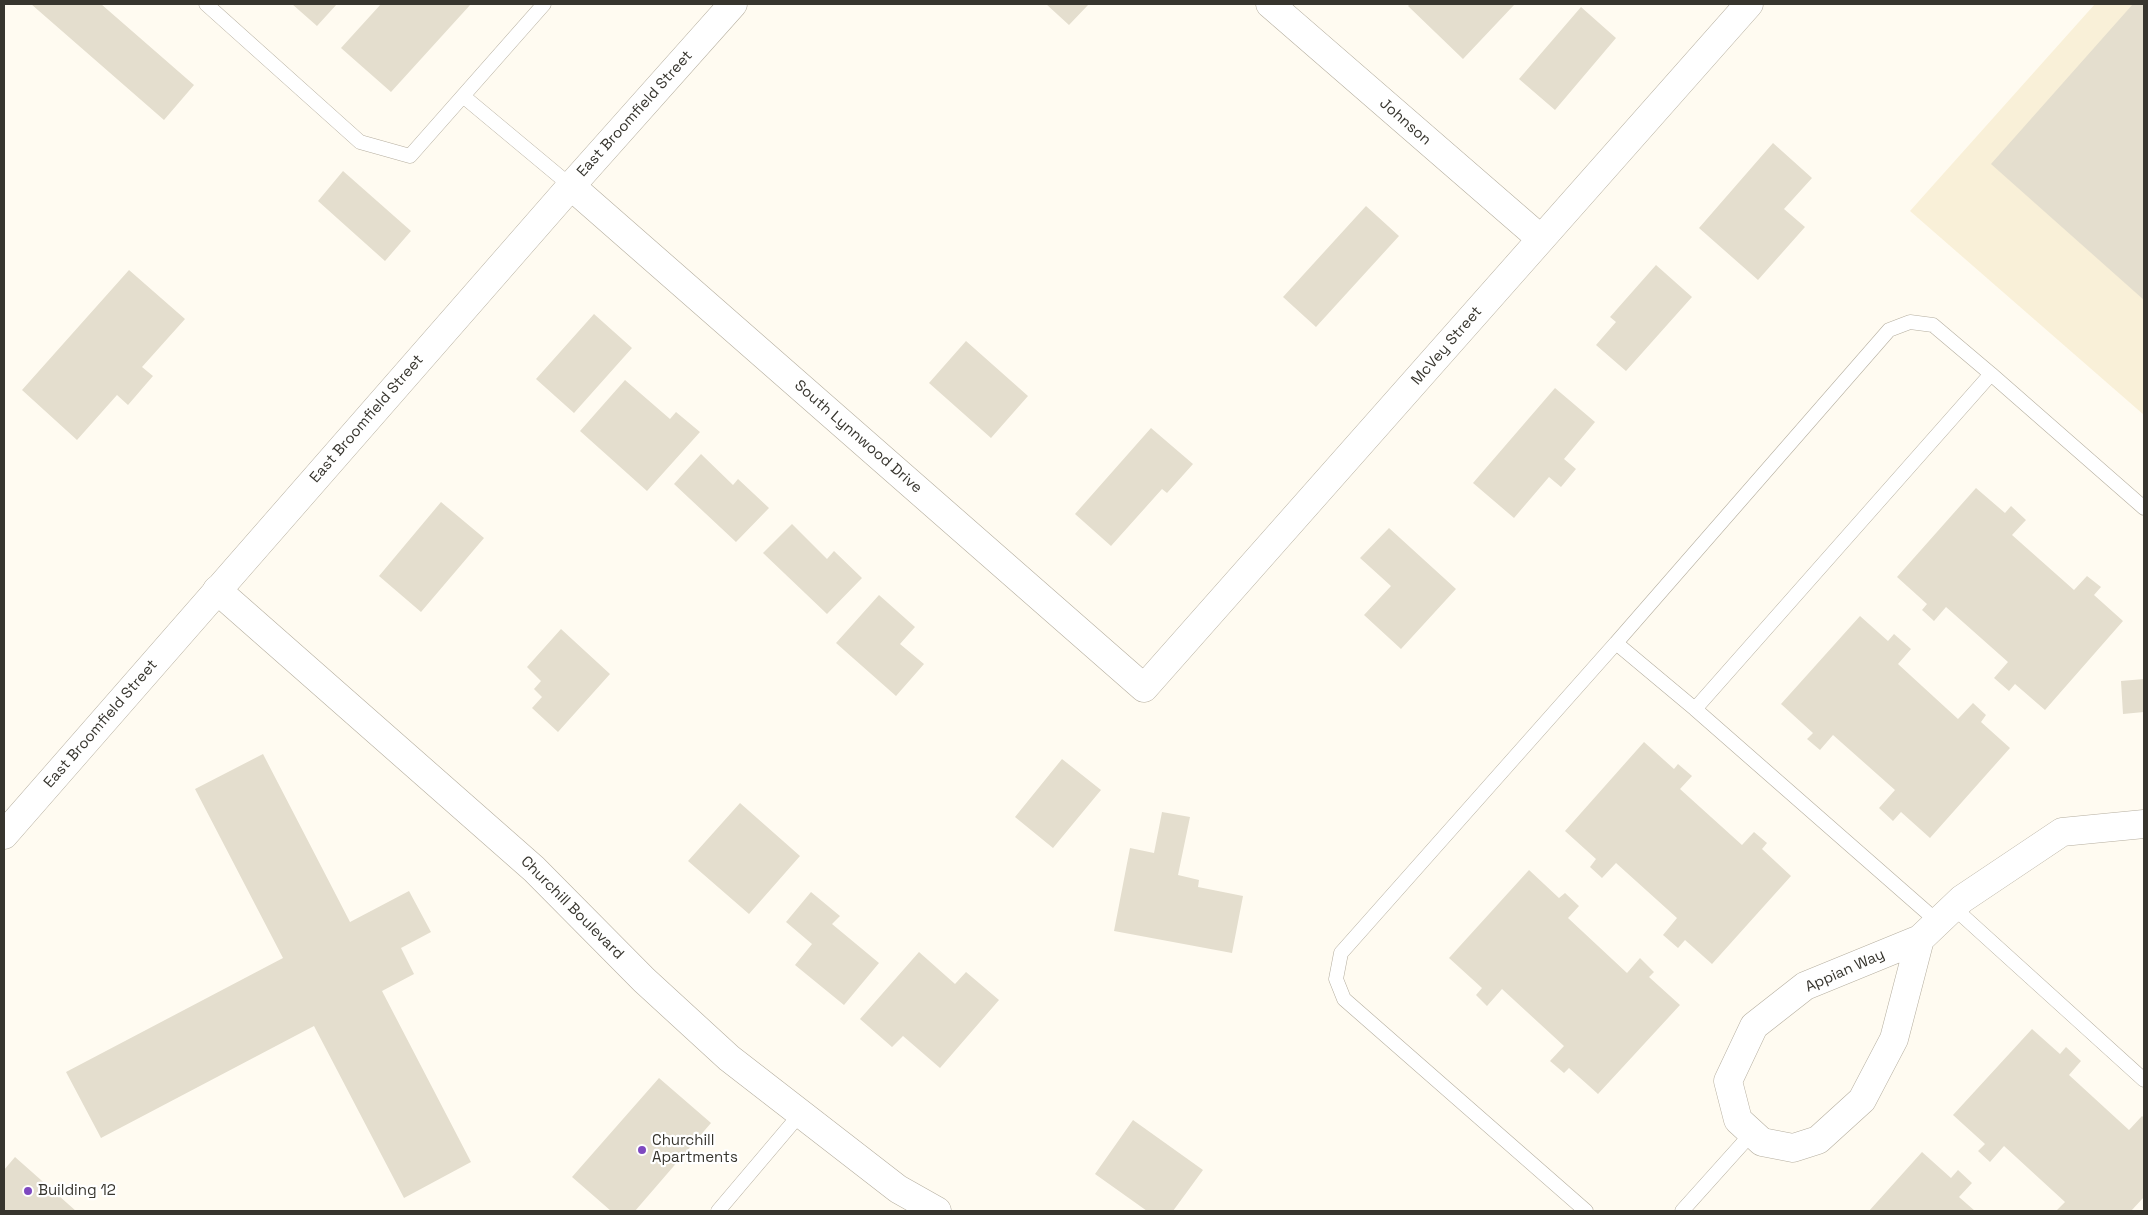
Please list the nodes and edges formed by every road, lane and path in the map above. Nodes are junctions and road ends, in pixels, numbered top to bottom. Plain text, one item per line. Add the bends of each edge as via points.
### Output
1 (206, 4) edge
2 (544, 4) edge
3 (733, 4) edge
4 (1270, 4) edge
5 (1749, 4) edge
6 (463, 96) junction
7 (571, 186) junction
8 (1541, 240) junction
9 (1990, 374) junction
10 (2144, 508) edge
11 (218, 590) junction
12 (1616, 643) junction
13 (1144, 688) joint
14 (1695, 709) junction
15 (2144, 824) edge
16 (4, 835) edge
17 (1937, 922) junction
18 (2144, 1080) edge
19 (801, 1113) junction
20 (1752, 1133) junction
21 (718, 1211) edge
22 (937, 1211) edge
23 (1586, 1211) edge
24 (1682, 1211) edge

1 - 6 lane via 360,142 410,156
2 - 6 lane
3 - 7 street, East Broomfield Street
4 - 8 street, Johnson
5 - 8 street, McVey Street
6 - 7 lane
7 - 11 street, East Broomfield Street
7 - 13 street, South Lynnwood Drive
8 - 13 street, McVey Street
9 - 10 lane
9 - 12 lane via 1933,325 1910,322 1889,330
9 - 14 lane
11 - 16 street, East Broomfield Street
11 - 19 street, Churchill Boulevard via 534,869 644,980 701,1032
12 - 14 lane
12 - 23 lane via 1341,953 1336,979 1344,999
14 - 17 lane
15 - 17 street, Appian Way via 2062,832 1962,899
17 - 18 lane
17 - 20 street, Appian Way via 1894,1039 1862,1100 1818,1140 1793,1148 1762,1142
17 - 20 street, Appian Way via 1806,986 1754,1026 1728,1081 1738,1120
19 - 21 lane
19 - 22 street, Churchill Boulevard via 898,1189
20 - 24 lane

